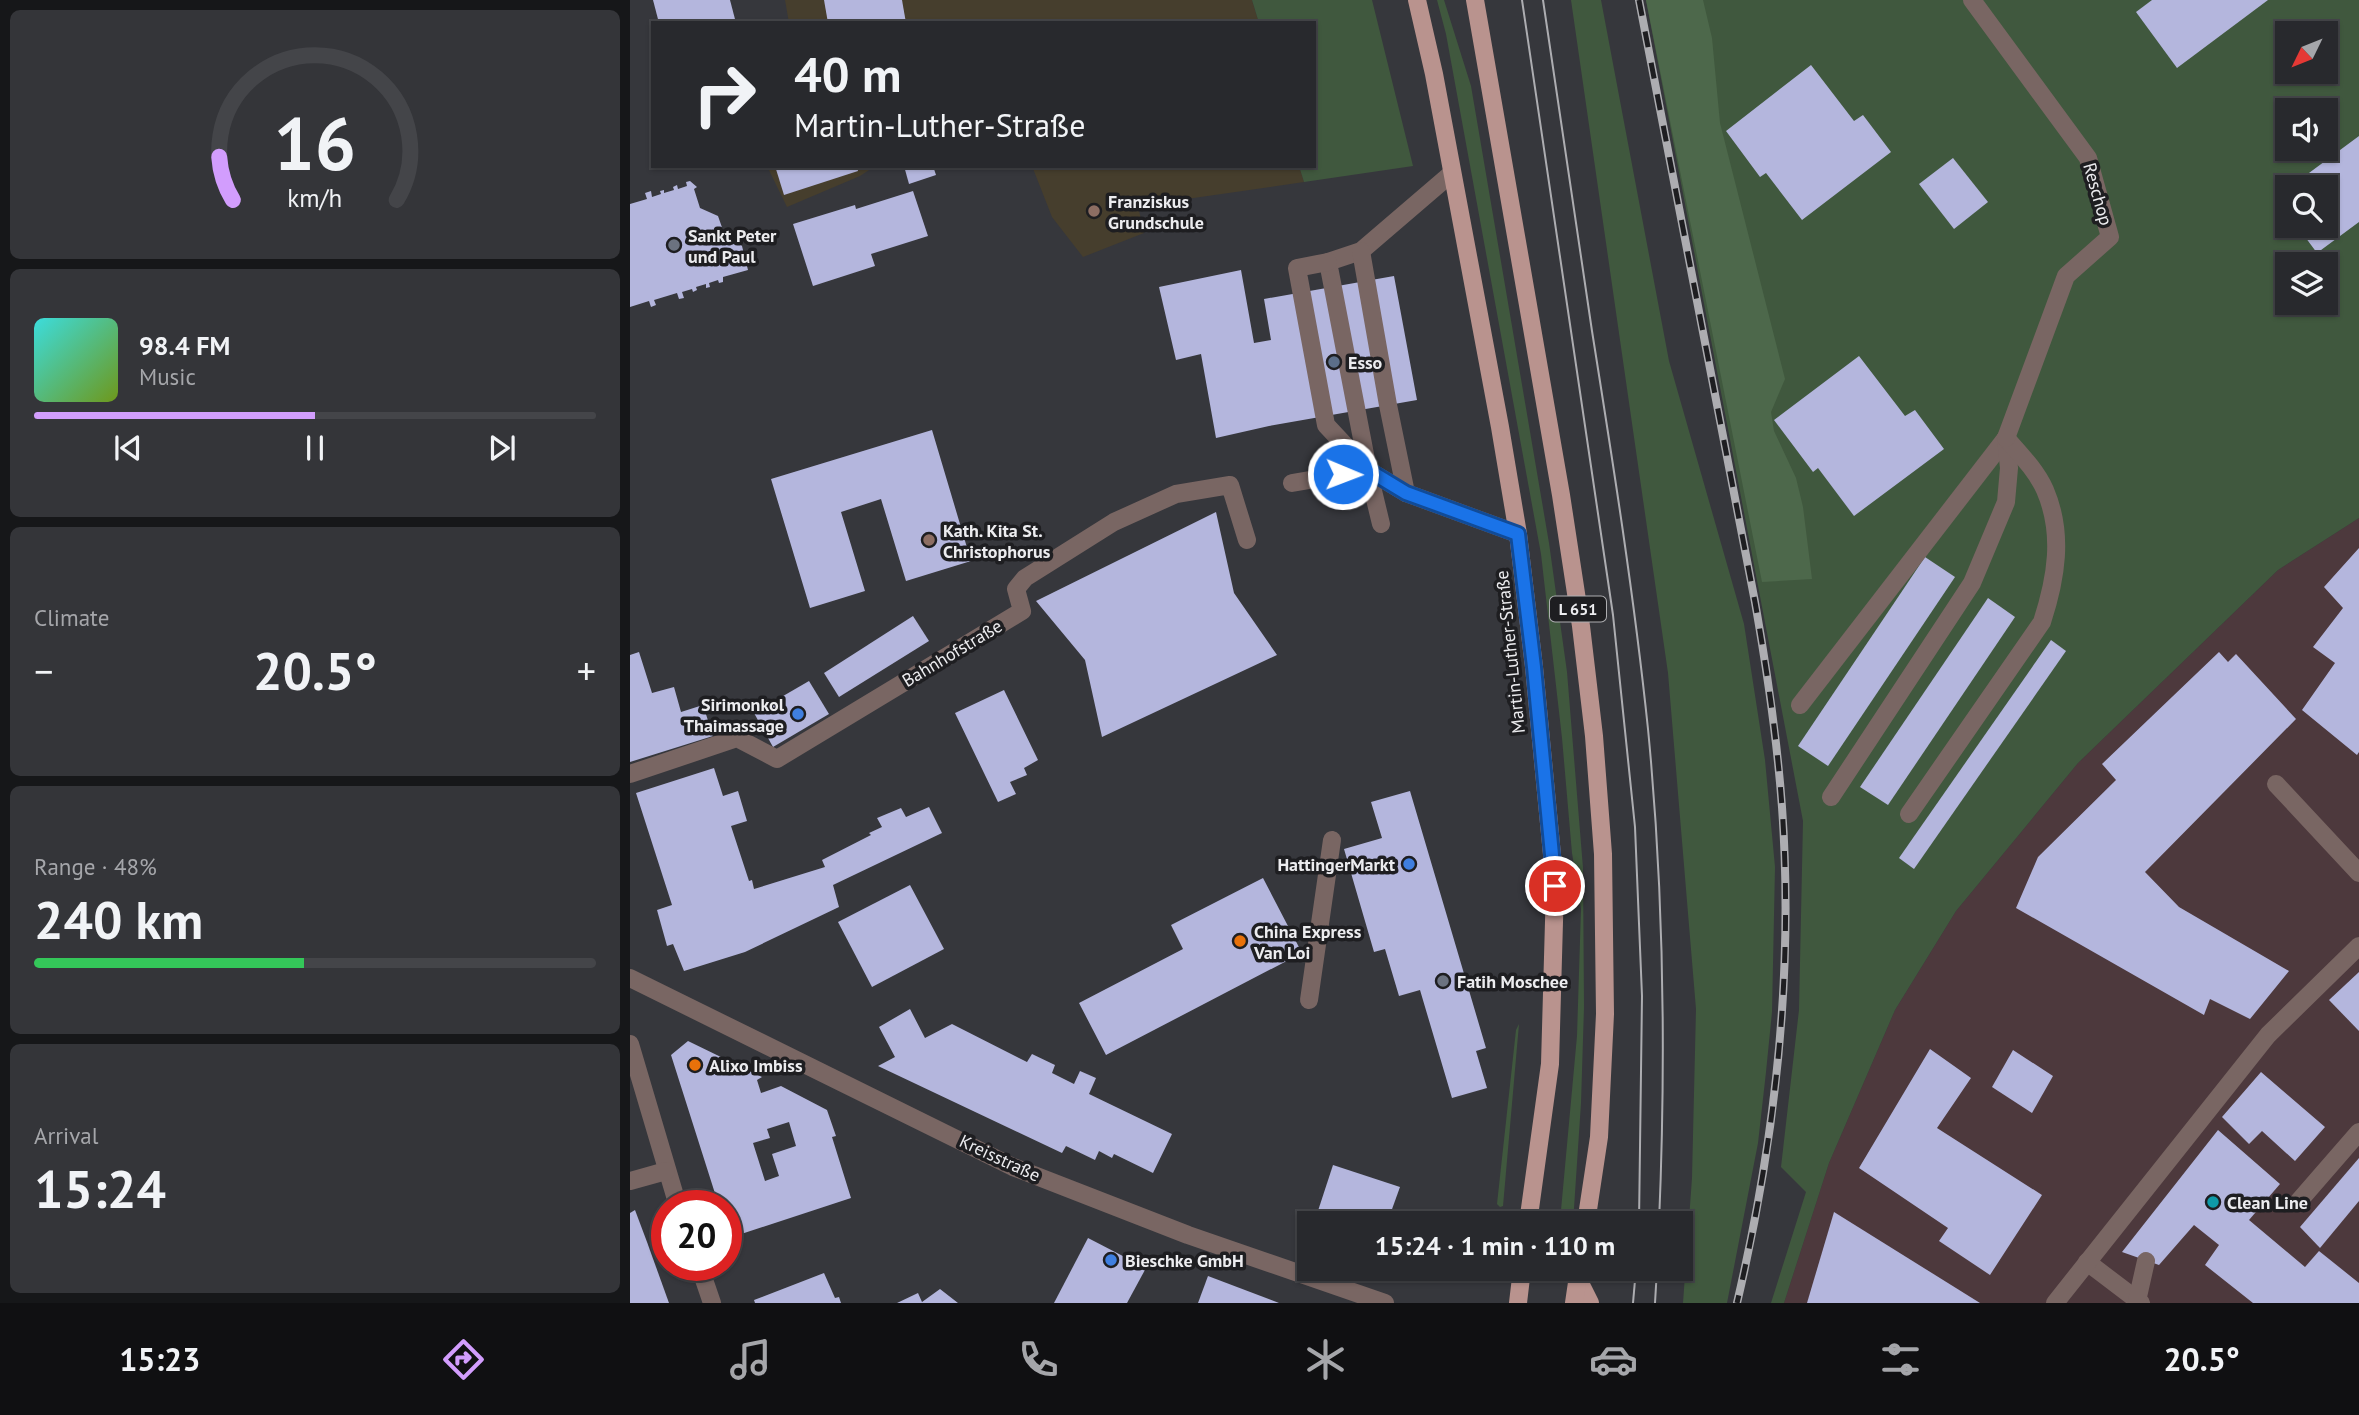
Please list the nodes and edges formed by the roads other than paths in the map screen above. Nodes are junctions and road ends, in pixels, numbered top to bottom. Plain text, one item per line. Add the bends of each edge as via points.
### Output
1 (1417, 0) edge
2 (1475, 0) edge
3 (1972, 0) edge
4 (1452, 173) junction
5 (1361, 251) junction
6 (1328, 262) junction
7 (2006, 438) junction
8 (1368, 470) junction
9 (1292, 483) dead end
10 (1406, 493) junction
11 (1381, 524) dead end
12 (1518, 534) junction
13 (1247, 540) dead end
14 (1800, 705) dead end
15 (630, 775) edge
16 (2276, 784) dead end
17 (1831, 797) dead end
18 (1909, 814) dead end
19 (1332, 840) dead end
20 (2359, 873) edge
21 (2359, 946) edge
22 (630, 978) edge
23 (1309, 1000) dead end
24 (630, 1044) edge
25 (2359, 1132) edge
26 (666, 1171) junction
27 (630, 1181) edge
28 (673, 1190) edge
29 (2298, 1201) dead end
30 (1530, 1211) edge
31 (1588, 1211) edge
32 (2146, 1261) dead end
33 (2087, 1262) junction
34 (704, 1281) edge
35 (1521, 1281) edge
36 (1577, 1281) edge
37 (1581, 1281) edge
38 (2139, 1302) edge
39 (712, 1303) edge
40 (1385, 1303) edge
41 (1518, 1303) edge
42 (1574, 1303) edge
43 (1590, 1303) edge
44 (2055, 1303) edge

1 - 4 main road, Martin-Luther-Straße / L 651
2 - 31 main road, L 651 via 1560,495 1594,736 1603,854 1605,1014 1600,1136
3 - 7 street, Reschop via 2088,158 2110,237 2066,276
4 - 5 street
4 - 12 main road, Martin-Luther-Straße / L 651
5 - 6 street
5 - 10 street
6 - 8 street
6 - 8 street via 1297,268 1326,425
7 - 14 street
7 - 17 street via 2006,502 1972,583
7 - 18 street via 2045,489 2057,549 2053,589 2042,622
8 - 9 street
8 - 10 street
8 - 11 street
10 - 12 street
12 - 30 main road, Martin-Luther-Straße / L 651 via 1555,886 1550,1064
13 - 15 street, Bahnhofstraße via 1230,485 1176,494 1114,522 1025,578 1016,589 1022,611 777,759 737,738
16 - 20 street
19 - 23 street
21 - 33 street via 2268,1035
22 - 40 street, Kreisstraße via 1013,1167 1188,1235
24 - 26 street
25 - 29 street
26 - 27 street
26 - 28 street
32 - 38 street
33 - 38 street
33 - 44 street
34 - 39 street
35 - 41 main road
36 - 42 main road
37 - 43 main road

